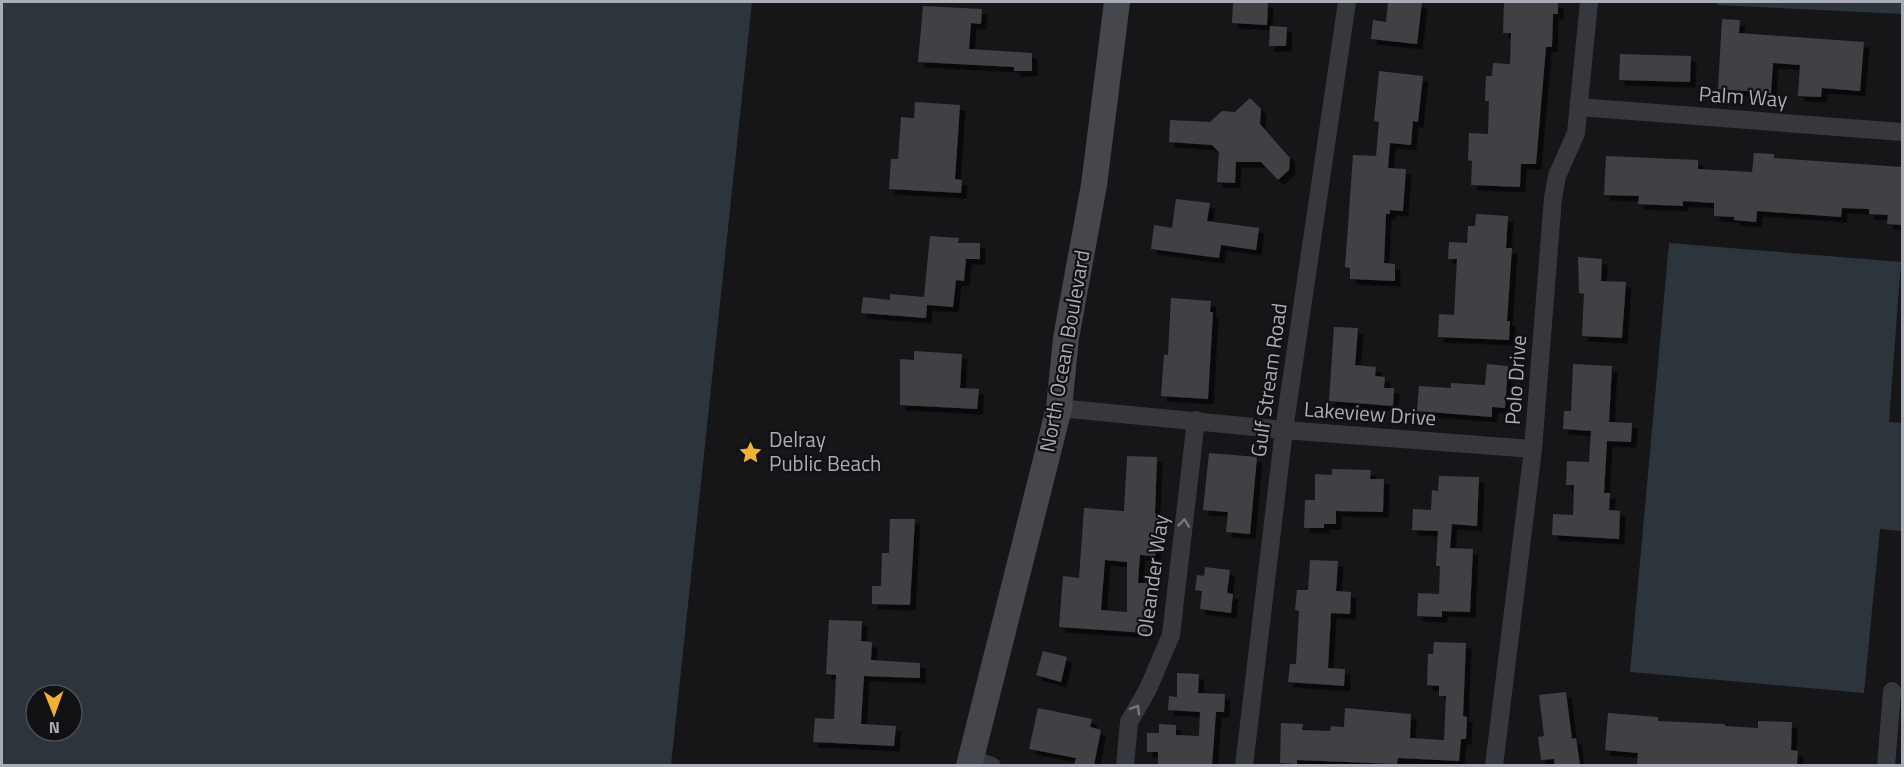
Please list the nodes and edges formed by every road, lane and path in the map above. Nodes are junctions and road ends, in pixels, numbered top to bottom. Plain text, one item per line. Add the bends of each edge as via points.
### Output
1 (1117, 2) edge
2 (1347, 2) edge
3 (1589, 2) edge
4 (1579, 107) junction
5 (1902, 132) edge
6 (1059, 408) junction
7 (1196, 420) junction
8 (1284, 430) junction
9 (1533, 449) junction
10 (1892, 691) dead end
11 (977, 763) edge
12 (1125, 765) edge
13 (1244, 765) edge
14 (1494, 765) edge
15 (1886, 765) edge

1 - 6 main road, North Ocean Boulevard via 1094,185 1066,338
2 - 8 street, Gulf Stream Road
3 - 4 street, Polo Drive
4 - 5 street, Palm Way
4 - 9 street, Polo Drive via 1576,133 1557,176 1553,198
6 - 7 street, Lakeview Drive
6 - 11 main road, North Ocean Boulevard
7 - 8 street, Lakeview Drive
12 -> 7 street, Oleander Way via 1129,722 1171,635
8 - 9 street, Lakeview Drive
8 - 13 street, Gulf Stream Road
9 - 14 street, Polo Drive
10 - 15 street

